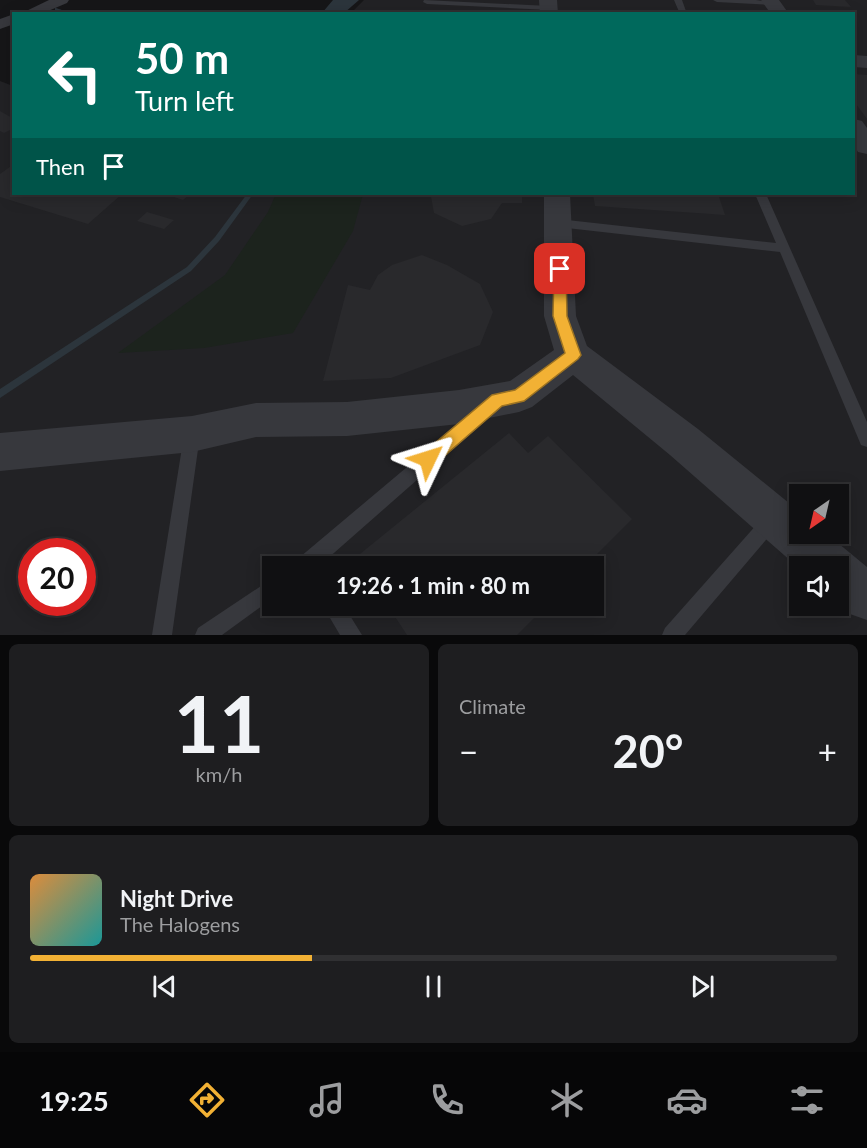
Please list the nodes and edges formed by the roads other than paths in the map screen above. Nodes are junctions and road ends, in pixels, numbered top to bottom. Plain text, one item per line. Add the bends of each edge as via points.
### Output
1 (62, 0) edge
2 (428, 0) edge
3 (717, 0) edge
4 (774, 5) edge
5 (549, 7) edge
6 (32, 12) edge
7 (855, 128) edge
8 (867, 147) edge
9 (761, 195) edge
10 (557, 208) edge
11 (785, 248) junction
12 (573, 355) junction
13 (498, 400) junction
14 (192, 434) junction
15 (867, 441) edge
16 (0, 452) edge
17 (774, 518) junction
18 (318, 556) edge
19 (819, 556) edge
20 (849, 581) edge
21 (262, 595) edge
22 (867, 597) edge
23 (340, 616) edge
24 (162, 635) edge
25 (205, 635) edge
26 (352, 635) edge
27 (672, 635) edge

1 - 6 street
2 - 5 lane
3 - 4 lane
7 - 8 street
9 - 11 lane
10 - 11 lane
10 - 12 street via 560,316
11 - 15 lane
12 - 13 street via 519,396
12 - 17 street
13 - 14 street via 347,419 256,420
13 - 18 lane
14 - 16 street
14 - 24 lane
17 - 19 street
17 - 27 lane
20 - 22 street
21 - 25 lane
23 - 26 lane

